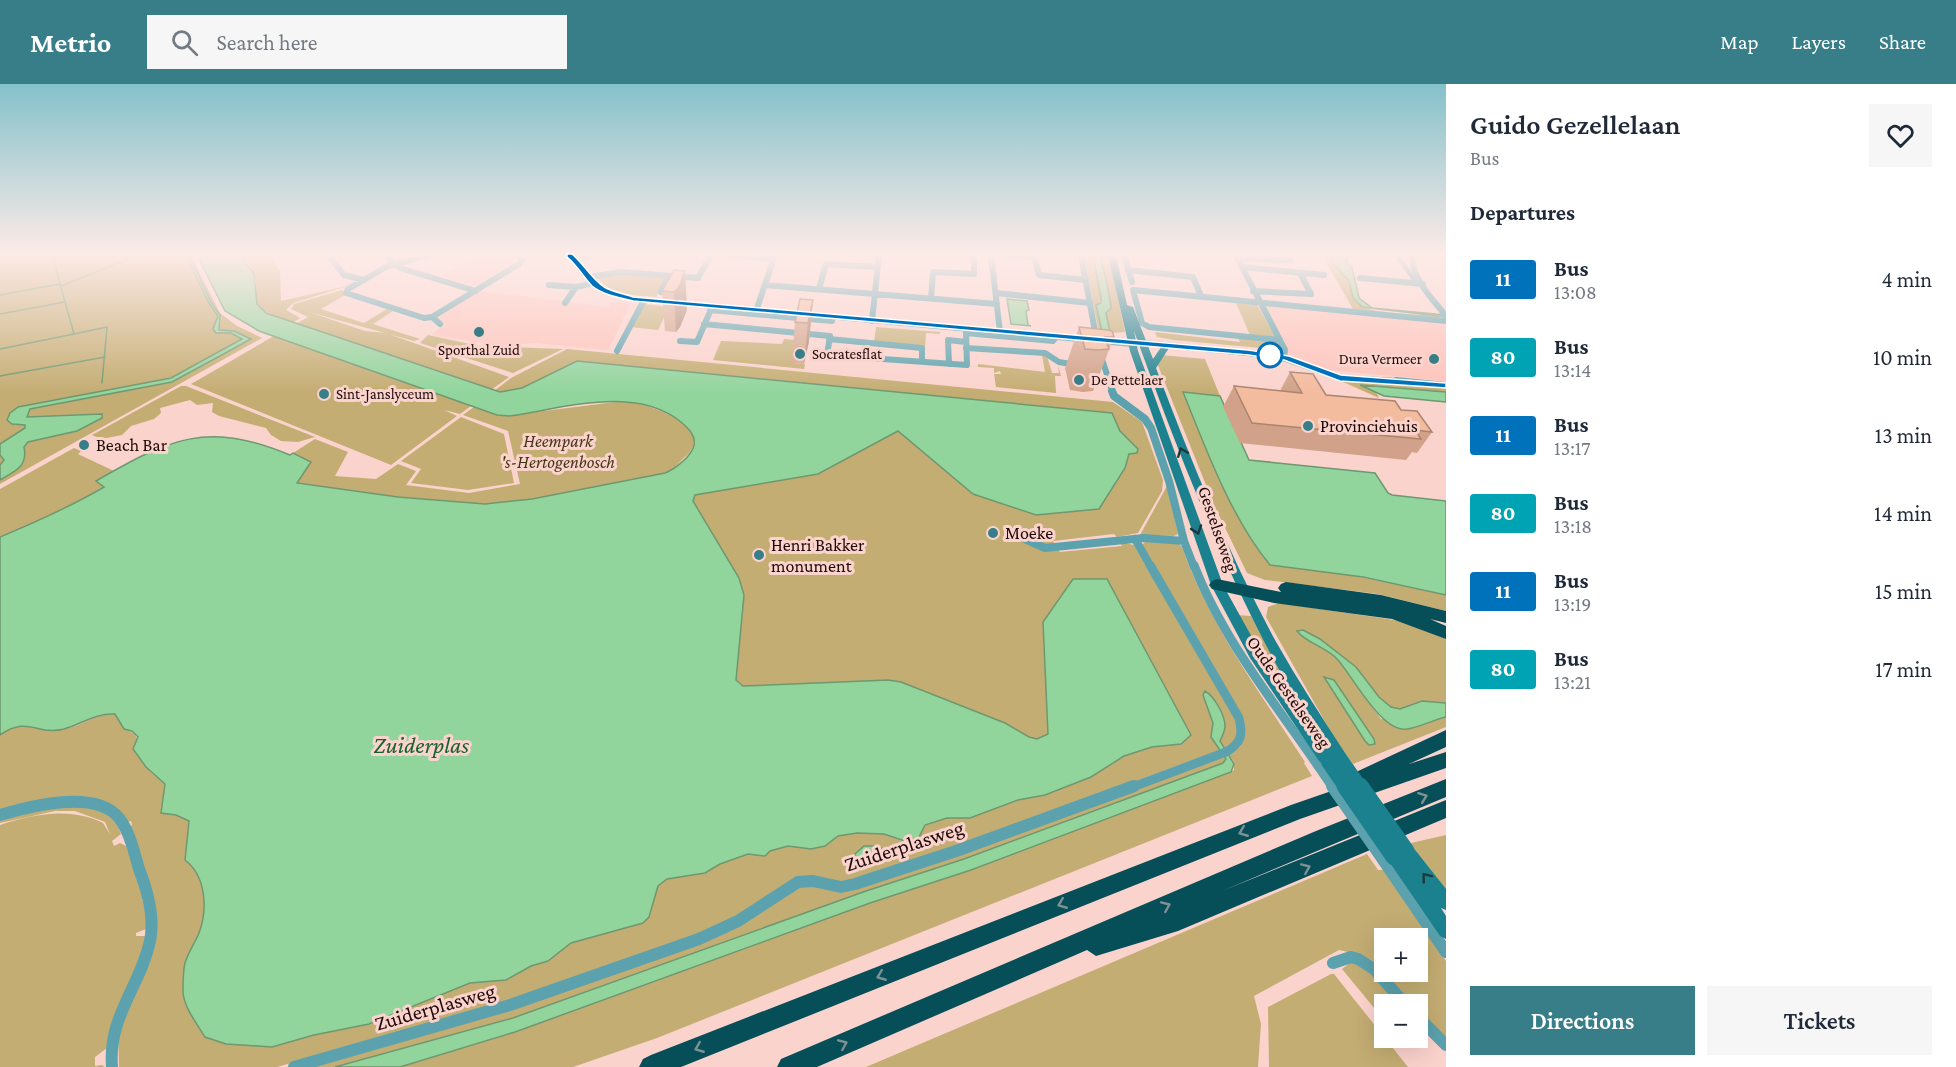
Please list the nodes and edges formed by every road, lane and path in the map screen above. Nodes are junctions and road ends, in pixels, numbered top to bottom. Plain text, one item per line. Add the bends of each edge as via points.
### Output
1 (644, 300) edge
2 (371, 301) edge
3 (459, 301) edge
4 (651, 301) edge
5 (760, 301) edge
6 (874, 301) edge
7 (956, 301) edge
8 (997, 301) edge
9 (1070, 301) edge
10 (1123, 301) edge
11 (1126, 301) edge
12 (1136, 301) edge
13 (1247, 301) edge
14 (1433, 301) edge
15 (1258, 302) junction
16 (1090, 303) joint
17 (997, 304) junction
18 (711, 309) junction
19 (756, 311) junction
20 (1445, 316) edge
21 (432, 317) junction
22 (833, 319) junction
23 (872, 321) junction
24 (440, 324) dead end
25 (704, 324) junction
26 (966, 331) junction
27 (1000, 332) junction
28 (1056, 337) junction
29 (830, 338) junction
30 (681, 340) dead end
31 (1097, 340) junction
32 (1280, 340) junction
33 (1132, 343) junction
34 (966, 345) junction
35 (1144, 345) junction
36 (1165, 348) junction
37 (617, 351) dead end
38 (1256, 354) junction
39 (1284, 357) junction
40 (922, 361) junction
41 (949, 364) junction
42 (1085, 365) edge
43 (1095, 366) edge
44 (1104, 367) junction
45 (1152, 368) junction
46 (1399, 381) joint
47 (1446, 385) edge
48 (1009, 532) dead end
49 (1135, 539) junction
50 (1184, 541) junction
51 (1217, 585) junction
52 (1243, 589) junction
53 (1446, 617) edge
54 (1446, 633) edge
55 (1446, 738) edge
56 (1446, 760) edge
57 (1329, 762) junction
58 (1446, 788) edge
59 (1444, 810) edge
60 (1298, 811) junction
61 (0, 815) edge
62 (1395, 856) junction
63 (1446, 902) edge
64 (1446, 930) edge
65 (1446, 952) edge
66 (1035, 963) junction
67 (1333, 963) dead end
68 (1396, 994) edge
69 (1428, 1027) edge
70 (1446, 1045) edge
71 (112, 1067) edge
72 (294, 1067) edge
73 (651, 1067) edge
74 (789, 1067) edge

1 - 37 street
2 - 21 street
3 - 21 street
4 - 18 street
5 - 19 street
6 - 23 street
7 - 17 street
8 - 17 street
9 - 16 street
10 - 33 main road, Gestelseweg
11 - 35 main road, Gestelseweg
12 - 32 street via 1138,314 1149,327
13 - 15 street
14 - 20 street
15 - 20 street
15 - 32 street
16 - 31 street
17 - 27 street
18 - 19 street
18 - 22 street
18 - 25 street
19 - 22 street
21 - 24 street
22 - 23 street
22 - 29 street
23 - 26 street
25 - 29 street
25 - 30 street via 697,342
26 - 27 street
26 - 28 street via 1053,341
26 - 34 street
27 - 28 street
28 - 31 street
29 - 40 street via 922,348
29 - 40 street via 827,355
31 - 33 street
31 - 44 street
32 - 39 street via 1286,352
33 - 35 main road
33 -> 51 main road, Gestelseweg
34 - 41 street via 967,365
34 - 41 street via 948,340
34 - 42 street via 1045,353 1059,362
35 - 36 street
35 - 38 street
35 - 45 main road, Gestelseweg
36 - 38 street
36 - 45 main road
38 - 39 street
39 - 46 street via 1336,376
40 - 41 street
43 - 44 street
44 - 50 street, Oude Gestelseweg via 1114,396 1151,428
52 -> 45 main road, Gestelseweg via 1183,453
46 - 47 street
48 - 49 street via 1042,551
49 - 50 street
49 - 72 street, Zuiderplasweg via 1239,718 1242,737 1238,745 959,850 855,884 841,887 798,882 709,935 510,1005
50 - 57 street, Oude Gestelseweg via 1217,616
51 - 52 highway
51 - 57 main road, Gestelseweg via 1257,661
52 - 53 highway via 1371,599
52 - 54 highway via 1387,613
52 - 57 main road, Gestelseweg
55 - 60 highway
56 - 60 highway
57 - 62 main road, bridge
66 -> 58 highway
66 -> 59 highway via 1178,920
60 -> 73 highway
61 - 71 street via 36,806 79,803 115,814 123,827 152,915 146,956 114,1028
63 -> 62 main road
62 - 64 main road
62 - 65 street
74 -> 66 highway
67 - 68 street via 1350,957 1361,960
69 - 70 street

